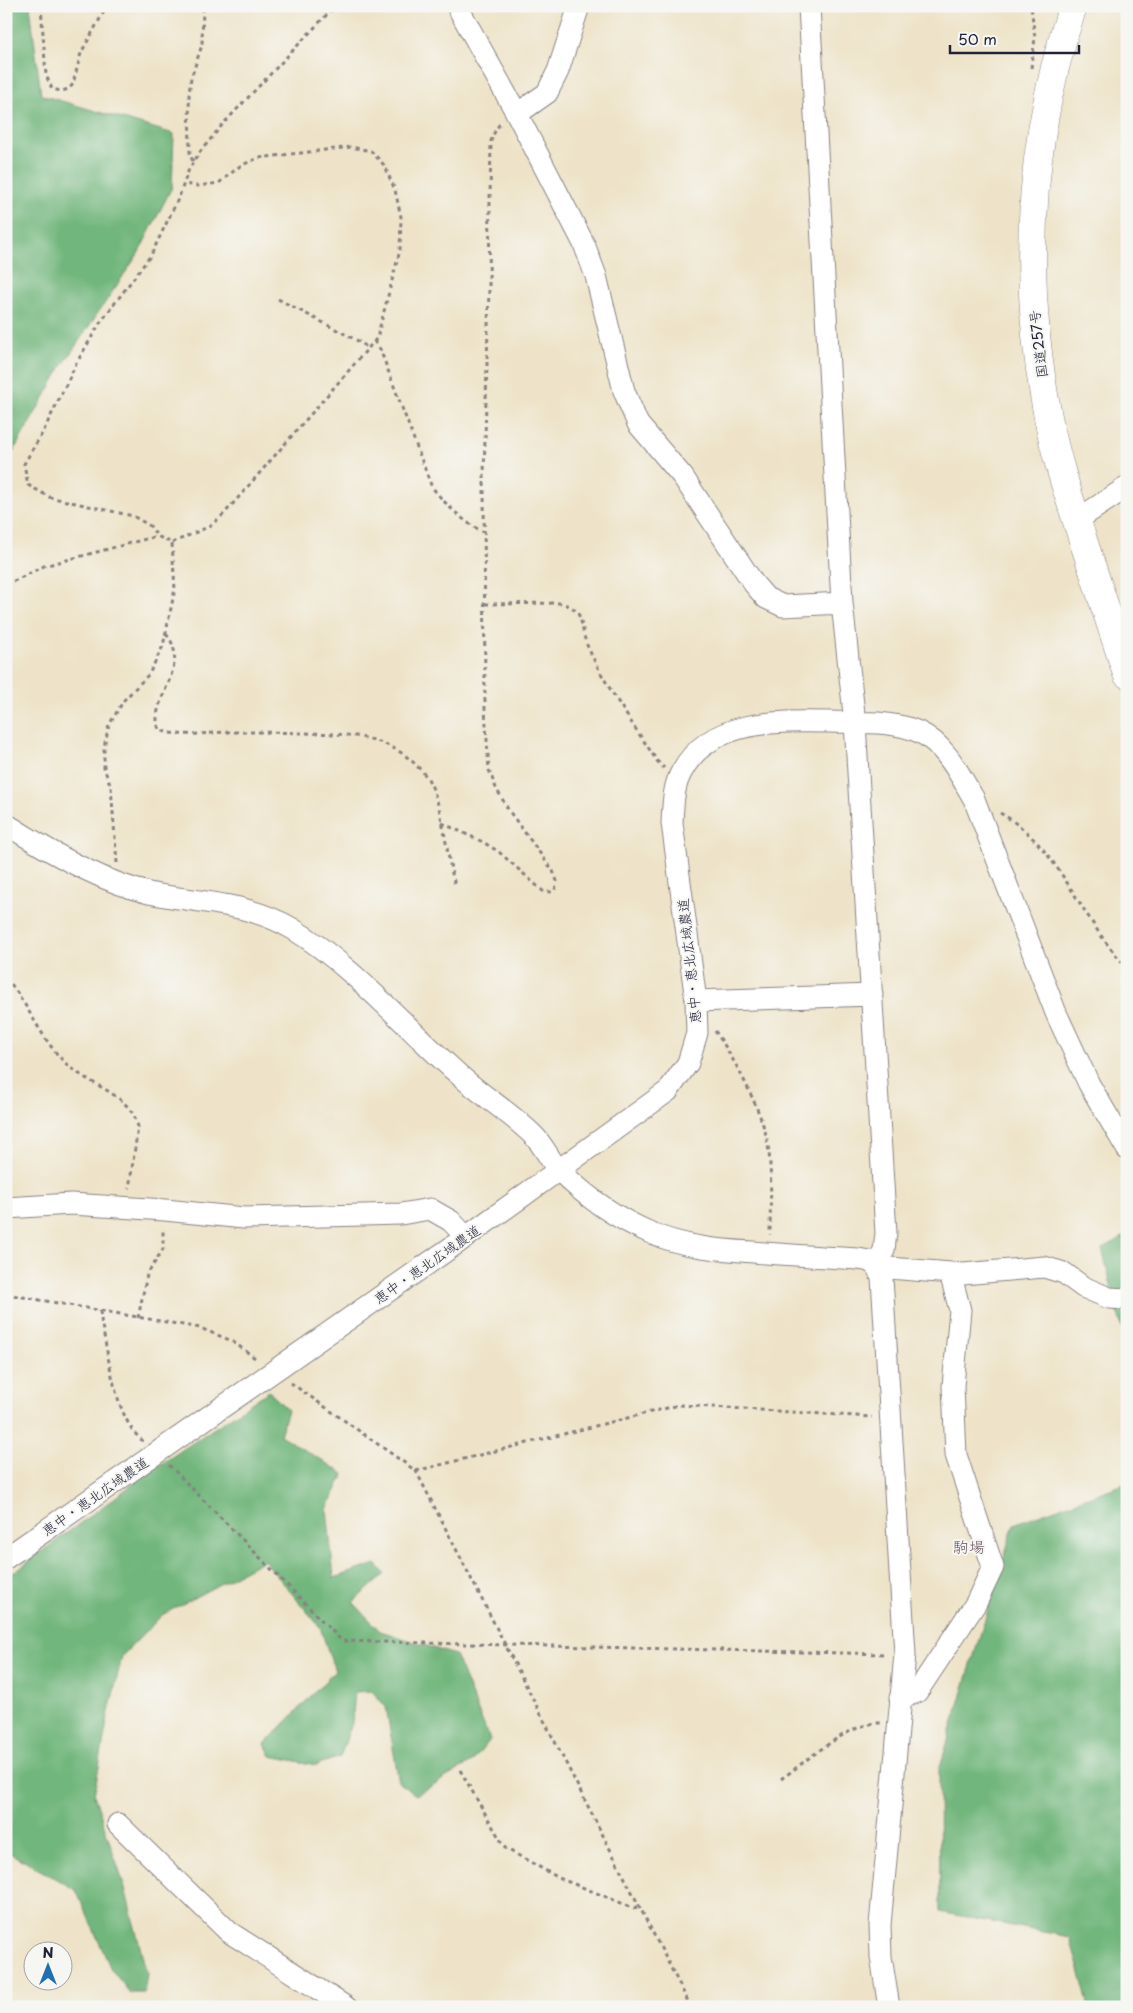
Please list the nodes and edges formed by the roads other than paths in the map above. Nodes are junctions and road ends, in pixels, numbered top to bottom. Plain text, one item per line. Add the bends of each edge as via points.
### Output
1 (457, 6) edge
2 (579, 6) edge
3 (809, 6) edge
4 (1073, 6) edge
5 (518, 114) junction
6 (1127, 487) edge
7 (1077, 520) junction
8 (842, 603) junction
9 (1127, 674) edge
10 (855, 722) junction
11 (6, 824) edge
12 (872, 995) junction
13 (696, 1001) junction
14 (1127, 1149) edge
15 (560, 1171) junction
16 (6, 1208) edge
17 (466, 1237) junction
18 (878, 1267) junction
19 (950, 1273) junction
20 (1127, 1299) edge
21 (6, 1558) edge
22 (900, 1698) junction
23 (118, 1824) dead end
24 (346, 2007) edge
25 (889, 2007) edge

1 - 5 street
2 - 5 street via 558,71 547,93
3 - 8 street
4 - 7 highway, 国道257号 via 1053,75 1039,147 1031,269 1048,418
5 - 8 street via 587,252 596,276 624,391 638,424 683,476 766,598 783,606
6 - 7 street
7 - 9 highway, 国道257号
8 - 10 street
10 - 12 street
10 - 13 street, 恵中・恵北広域農道 via 780,721 752,725 721,735 696,752 681,772 674,796 672,823
10 - 14 street, 恵中・恵北広域農道 via 885,724 919,732 938,745 955,768 974,799 1056,1014 1089,1084
11 - 15 street via 94,875 149,893 223,903 266,915 300,933 368,989 458,1074 535,1137
12 - 13 street
12 - 18 street via 886,1233
13 - 15 street, 恵中・恵北広域農道 via 697,1033 688,1063 668,1091
15 - 17 street, 恵中・恵北広域農道
15 - 18 street via 625,1221 653,1234 707,1249 858,1259 870,1261
16 - 17 street via 71,1204 244,1218 401,1214 430,1209 451,1221
17 - 21 street, 恵中・恵北広域農道
18 - 19 street
18 - 22 street via 882,1278 905,1654
19 - 20 street via 1044,1267 1064,1273 1083,1287 1109,1298
19 - 22 street via 960,1310 953,1386 956,1455 993,1567 976,1603 917,1692
22 - 25 street via 880,1926
23 - 24 street via 229,1932

